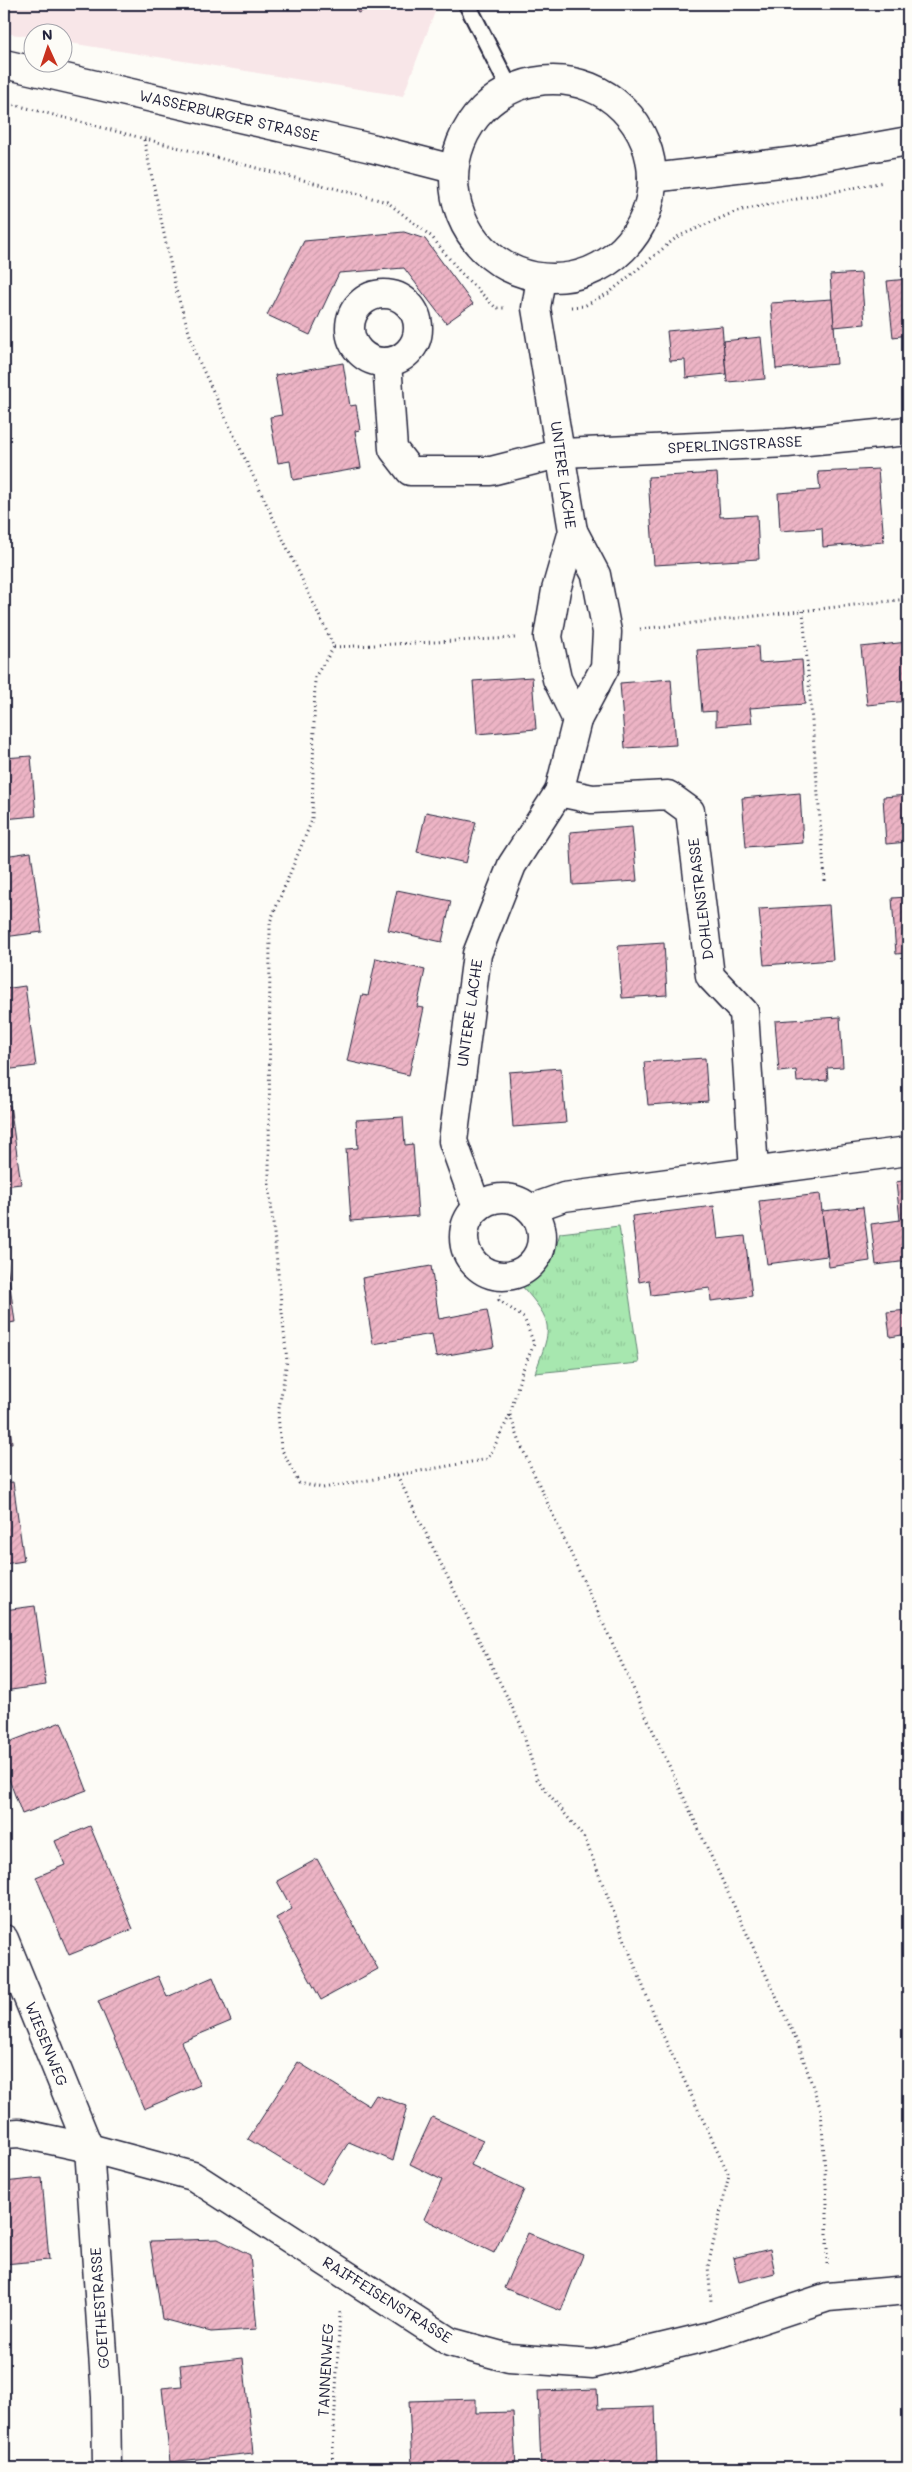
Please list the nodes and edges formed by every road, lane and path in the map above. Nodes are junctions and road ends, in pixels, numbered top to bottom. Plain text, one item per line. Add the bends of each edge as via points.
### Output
1 (466, 4) edge
2 (4, 64) edge
3 (510, 89) junction
4 (4, 102) edge
5 (144, 140) junction
6 (908, 140) edge
7 (453, 170) junction
8 (652, 178) junction
9 (889, 181) dead end
10 (541, 278) junction
11 (536, 308) junction
12 (387, 362) dead end
13 (908, 431) edge
14 (562, 453) junction
15 (573, 531) junction
16 (908, 599) edge
17 (803, 611) junction
18 (607, 632) junction
19 (548, 637) junction
20 (334, 647) junction
21 (577, 720) junction
22 (559, 792) junction
23 (825, 881) dead end
24 (908, 1150) edge
25 (754, 1171) junction
26 (477, 1208) junction
27 (530, 1209) junction
28 (506, 1276) junction
29 (510, 1415) junction
30 (397, 1475) junction
31 (4, 1939) edge
32 (4, 2134) edge
33 (89, 2148) junction
34 (342, 2272) junction
35 (908, 2290) edge
36 (828, 2297) junction
37 (714, 2335) junction
38 (107, 2468) edge
39 (332, 2468) edge

1 - 3 lane
2 - 7 street, WASSERBURGER STRASSE
3 - 7 street via 482,108 462,136
3 - 8 street via 542,80 575,82 605,94 630,116 646,145
4 - 5 path
5 - 11 path via 387,202 432,237 460,272 496,308
5 - 20 path via 176,290 196,355
6 - 8 street via 797,162
7 - 10 street via 455,200 466,229 486,252 511,269
8 - 10 street via 647,211 631,240 606,263 575,276
9 - 11 path via 737,211 677,237 609,294 584,306
10 - 11 street, UNTERE LACHE
11 - 14 street, UNTERE LACHE
12 - 14 street, SPERLINGSTRASSE via 394,449 410,471 491,471
13 - 14 street, SPERLINGSTRASSE via 787,443
14 - 15 street, UNTERE LACHE
15 - 18 street via 596,575
15 - 19 street, UNTERE LACHE via 556,590
16 - 17 path
17 - 18 path
17 - 23 path
18 - 21 street via 605,667
19 - 20 path
19 - 21 street, UNTERE LACHE via 557,679
20 - 30 path via 315,676 312,820 270,922 269,1184 288,1361 278,1414 281,1448 299,1484 323,1488
21 - 22 street, UNTERE LACHE
22 - 25 street, DOHLENSTRASSE via 592,798 668,795 690,811 710,976 744,1012
22 - 26 street, UNTERE LACHE via 512,865 477,954 453,1141
24 - 25 street
25 - 27 street via 564,1196
26 - 27 street via 498,1198 521,1202
26 - 28 street via 465,1229 467,1252 483,1270
27 - 28 street via 542,1231 538,1256 518,1273
28 - 29 path via 499,1300 524,1318 534,1344 521,1374
29 - 30 path via 488,1459
29 - 36 path via 526,1457 798,2044 821,2110 827,2202
30 - 37 path via 520,1723 537,1779 585,1839 659,2027 729,2175 708,2266
31 - 33 street, WIESENWEG
32 - 33 street, RAIFFEISENSTRASSE via 19,2133
33 - 34 street, RAIFFEISENSTRASSE via 193,2176
33 - 38 street, GOETHESTRASSE via 106,2398
34 - 37 street, RAIFFEISENSTRASSE via 450,2342 509,2358 594,2364
34 - 39 path, TANNENWEG
35 - 36 street, RAIFFEISENSTRASSE
36 - 37 street, RAIFFEISENSTRASSE

